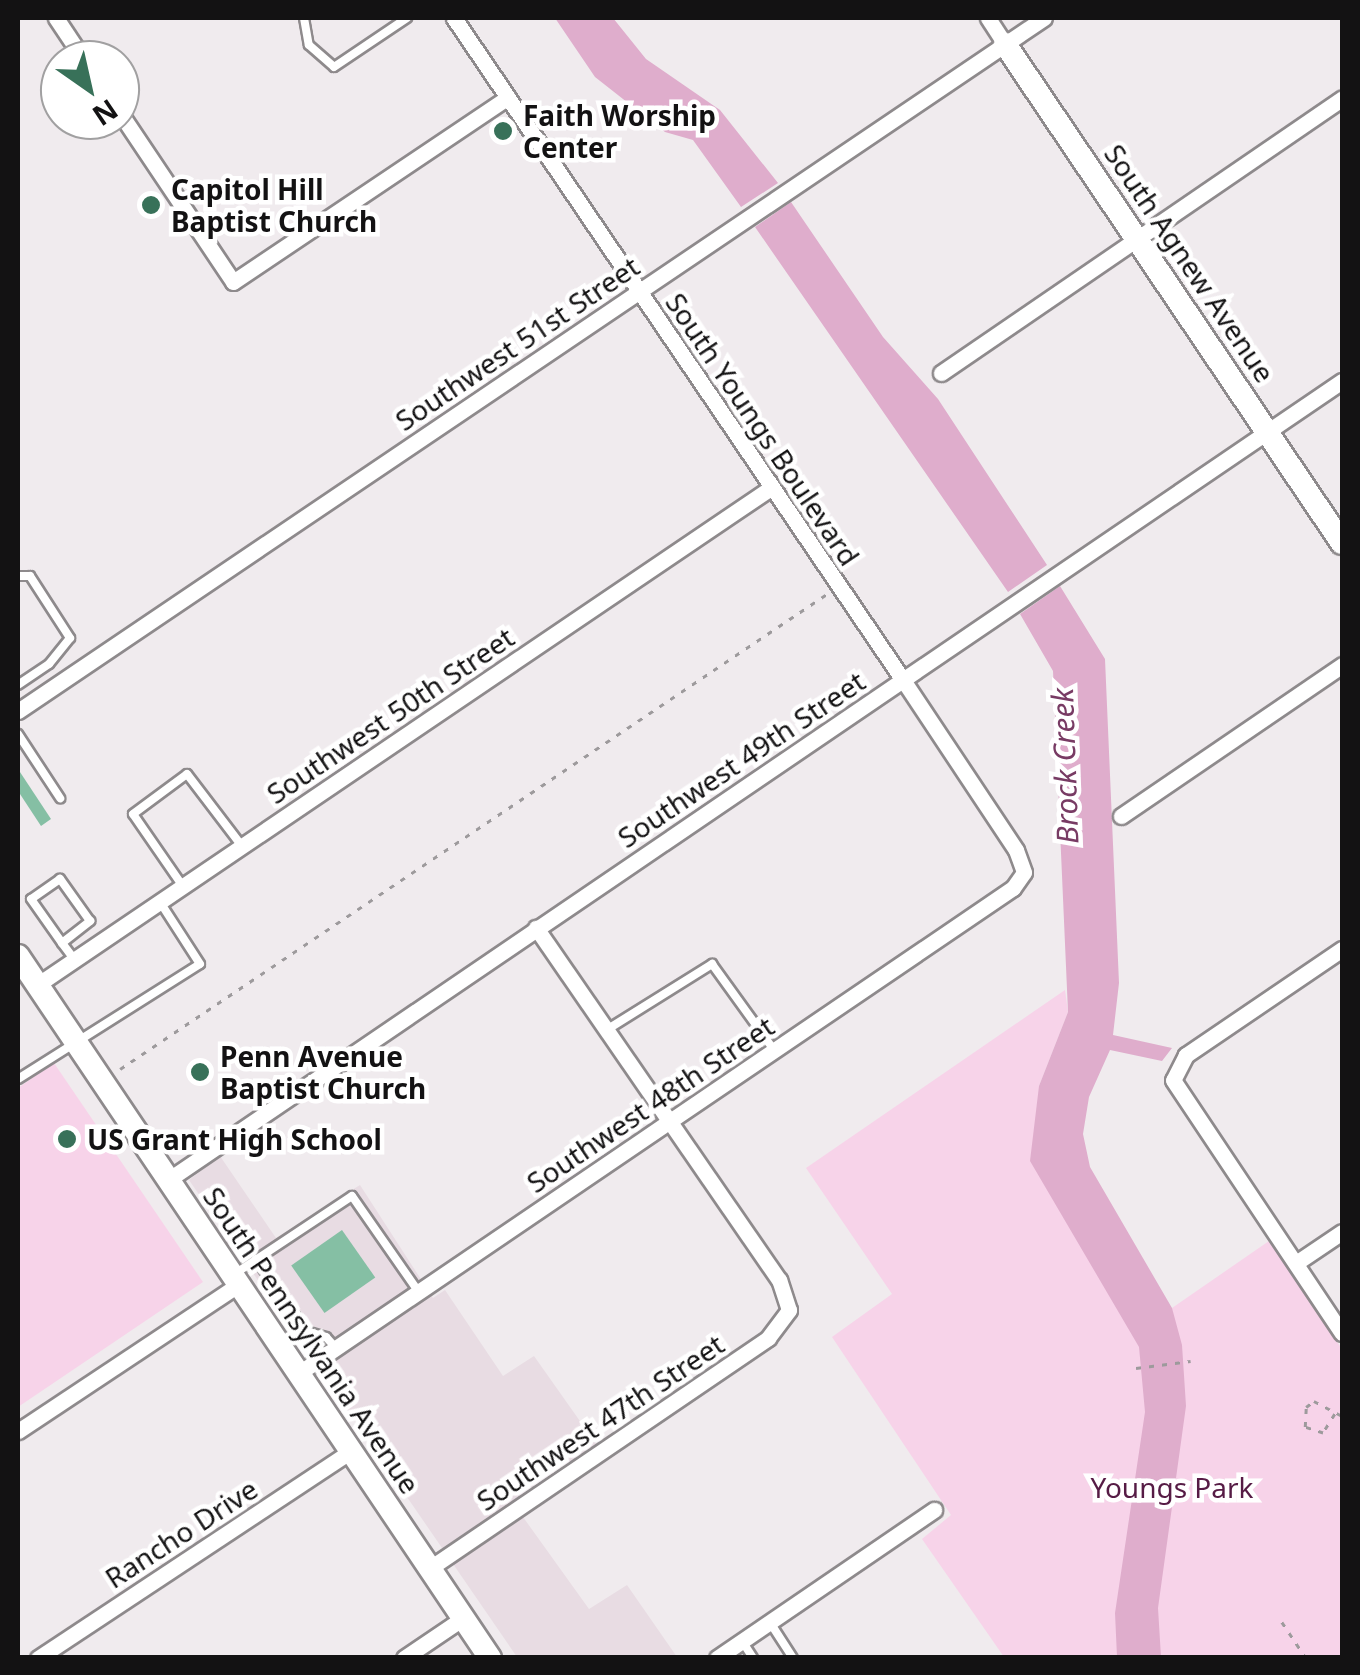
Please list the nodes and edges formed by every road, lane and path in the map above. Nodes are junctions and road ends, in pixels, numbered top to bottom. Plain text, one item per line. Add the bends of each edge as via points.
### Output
1 (56, 18) edge
2 (304, 18) edge
3 (407, 18) edge
4 (454, 18) edge
5 (988, 18) edge
6 (1044, 18) edge
7 (71, 40) edge
8 (1005, 44) junction
9 (508, 97) junction
10 (1342, 98) edge
11 (138, 140) edge
12 (1138, 238) junction
13 (640, 291) junction
14 (941, 372) dead end
15 (1342, 381) edge
16 (1269, 433) junction
17 (772, 487) junction
18 (1342, 543) edge
19 (18, 576) edge
20 (838, 586) junction
21 (49, 664) junction
22 (1342, 665) edge
23 (903, 680) junction
24 (60, 682) junction
25 (18, 685) edge
26 (20, 704) edge
27 (19, 741) edge
28 (60, 798) dead end
29 (1121, 816) dead end
30 (241, 845) junction
31 (1024, 872) joint
32 (182, 885) junction
33 (159, 900) junction
34 (536, 928) junction
35 (62, 943) junction
36 (1342, 948) edge
37 (18, 956) edge
38 (74, 959) junction
39 (37, 985) junction
40 (605, 1031) junction
41 (75, 1041) junction
42 (774, 1050) junction
43 (18, 1079) edge
44 (102, 1082) junction
45 (668, 1121) junction
46 (168, 1180) junction
47 (1342, 1232) edge
48 (256, 1260) junction
49 (1296, 1264) junction
50 (236, 1280) junction
51 (418, 1291) junction
52 (1342, 1334) edge
53 (336, 1348) junction
54 (1192, 1361) dead end
55 (1136, 1368) dead end
56 (299, 1373) junction
57 (1335, 1414) junction
58 (1342, 1416) edge
59 (18, 1431) edge
60 (351, 1451) junction
61 (934, 1510) dead end
62 (430, 1568) junction
63 (464, 1618) junction
64 (770, 1622) junction
65 (1282, 1622) dead end
66 (742, 1641) junction
67 (38, 1658) edge
68 (404, 1658) edge
69 (490, 1658) edge
70 (717, 1658) edge
71 (753, 1658) edge
72 (793, 1658) edge
73 (1306, 1658) edge

1 - 7 street
2 - 3 lane via 309,45 334,68
4 - 9 street, South Youngs Boulevard
5 - 8 street, South Agnew Avenue
6 - 8 street, Southwest 51st Street
8 - 12 main road, South Agnew Avenue
8 - 13 street, Southwest 51st Street
9 - 11 street via 233,282
9 - 13 street, South Youngs Boulevard
10 - 12 street
12 - 14 street
12 - 16 main road, South Agnew Avenue
13 - 17 street, South Youngs Boulevard
13 - 24 street, Southwest 51st Street
15 - 16 street, Southwest 49th Street
16 - 18 main road, South Agnew Avenue
16 - 23 street, Southwest 49th Street
17 - 20 street, South Youngs Boulevard
17 - 30 street, Southwest 50th Street
19 - 21 lane via 30,576 70,638
20 - 23 street, South Youngs Boulevard
20 - 44 path
21 - 24 lane
21 - 25 lane
22 - 29 street
23 - 31 street, South Youngs Boulevard
23 - 34 street, Southwest 49th Street
24 - 26 street, Southwest 51st Street
27 - 28 lane
30 - 32 street, Southwest 50th Street
30 - 32 lane via 187,774 133,814
31 - 42 street, Southwest 48th Street via 1012,888
32 - 33 street, Southwest 50th Street
33 - 38 street, Southwest 50th Street
33 - 41 lane via 200,964
34 - 40 street
34 - 46 street, Southwest 49th Street
35 - 35 lane via 31,899 60,879 90,921
35 - 38 lane
36 - 49 street via 1186,1055 1174,1071 1178,1089
37 - 39 main road, South Pennsylvania Avenue
38 - 39 street, Southwest 50th Street
39 - 41 main road, South Pennsylvania Avenue
40 - 42 lane via 712,964
40 - 45 street
41 - 43 lane
41 - 44 main road, South Pennsylvania Avenue
42 - 45 street, Southwest 48th Street
44 - 46 main road, South Pennsylvania Avenue
45 - 51 street, Southwest 48th Street
45 - 62 street, Southwest 47th Street via 779,1280 790,1310 768,1338
46 - 50 main road, South Pennsylvania Avenue
47 - 49 street
48 - 50 lane
48 - 51 lane via 352,1196
48 - 53 lane via 306,1331
49 - 52 street
50 - 56 main road, South Pennsylvania Avenue
50 - 59 street
51 - 53 street, Southwest 48th Street
53 - 56 street, Southwest 48th Street
54 - 55 path
56 - 60 main road, South Pennsylvania Avenue
57 - 57 path via 1324,1402 1310,1402 1305,1427 1323,1433
57 - 58 path
60 - 62 main road, South Pennsylvania Avenue
60 - 67 street, Rancho Drive
61 - 64 street
62 - 63 main road, South Pennsylvania Avenue
63 - 68 street
63 - 69 main road, South Pennsylvania Avenue
64 - 66 street
64 - 72 lane
65 - 73 path
66 - 70 street
66 - 71 lane

